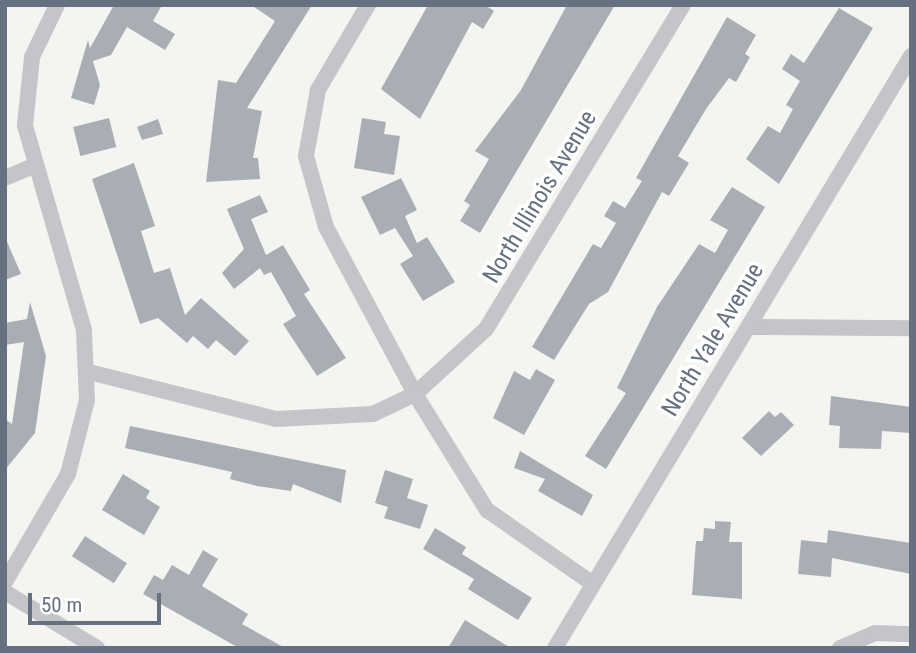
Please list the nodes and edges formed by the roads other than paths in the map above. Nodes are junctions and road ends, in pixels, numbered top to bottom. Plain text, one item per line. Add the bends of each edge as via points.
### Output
1 (57, 5) edge
2 (368, 5) edge
3 (683, 5) edge
4 (911, 56) edge
5 (33, 166) junction
6 (5, 178) edge
7 (749, 327) junction
8 (911, 328) edge
9 (89, 372) junction
10 (415, 394) junction
11 (5, 582) edge
12 (593, 584) junction
13 (5, 592) edge
14 (911, 634) edge
15 (97, 648) edge
16 (555, 648) edge
17 (840, 648) edge

1 - 5 street via 37,38 28,75 25,125
2 - 10 street via 318,90 306,156 326,227
3 - 10 street, North Illinois Avenue via 486,329
4 - 7 street, North Yale Avenue
5 - 6 street
5 - 9 street via 80,309
7 - 8 street
7 - 12 street, North Yale Avenue
9 - 10 street, North Illinois Avenue via 276,419 373,414
9 - 11 street via 68,474
10 - 12 street via 487,510
12 - 16 street, North Yale Avenue
13 - 15 street
14 - 17 street via 875,633

